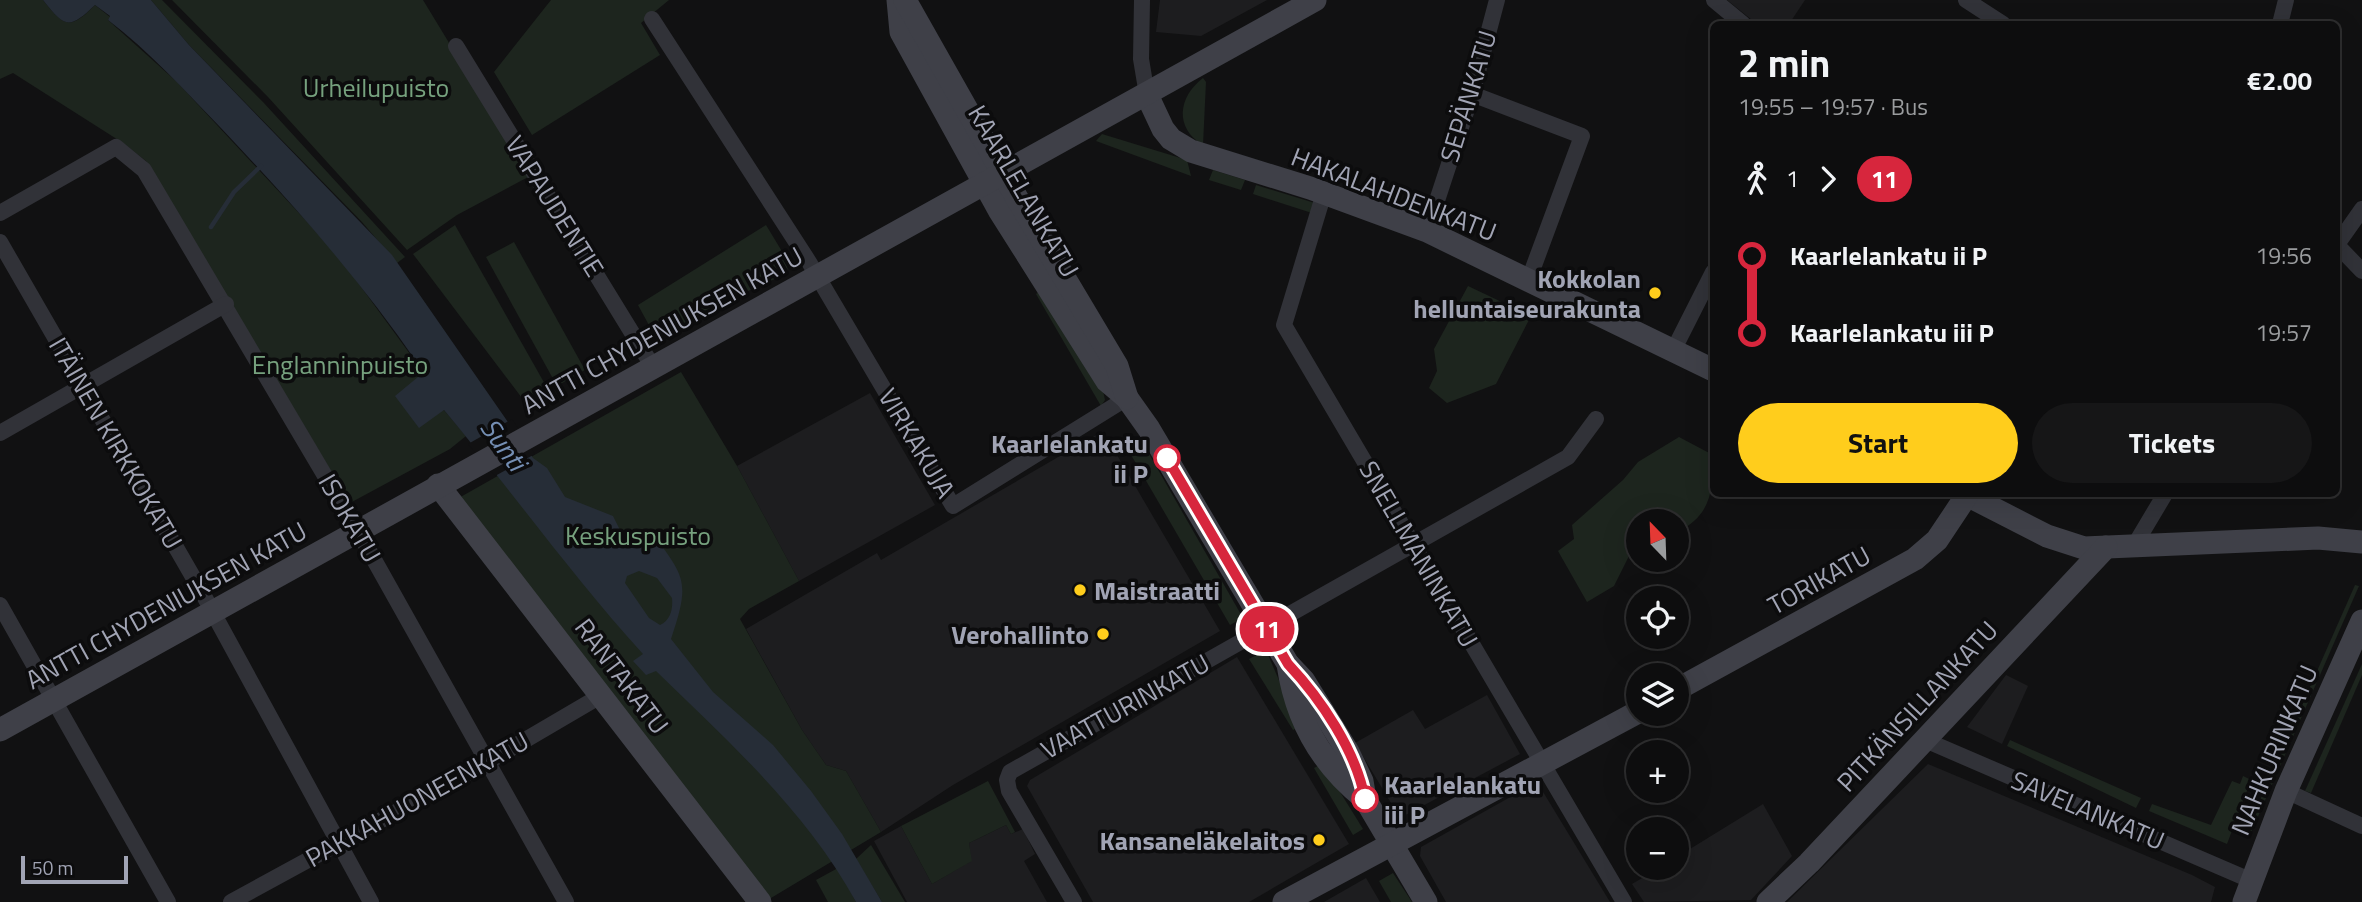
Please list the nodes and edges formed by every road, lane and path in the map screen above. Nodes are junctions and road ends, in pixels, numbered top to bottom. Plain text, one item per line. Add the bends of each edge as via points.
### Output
1 (898, 0) edge
2 (905, 0) edge
3 (1142, 0) edge
4 (1315, 0) edge
5 (1497, 0) edge
6 (1714, 0) edge
7 (1966, 0) edge
8 (2286, 0) edge
9 (652, 19) dead end
10 (1739, 21) edge
11 (1998, 21) edge
12 (2281, 21) edge
13 (456, 46) dead end
14 (1472, 94) junction
15 (1147, 95) junction
16 (994, 179) junction
17 (1324, 193) junction
18 (2362, 209) edge
19 (0, 213) edge
20 (1427, 232) junction
21 (2340, 239) edge
22 (0, 242) edge
23 (2340, 249) edge
24 (2362, 271) edge
25 (818, 277) junction
26 (1710, 278) edge
27 (1529, 279) junction
28 (226, 304) junction
29 (1673, 351) junction
30 (653, 367) junction
31 (1710, 369) edge
32 (84, 385) junction
33 (1127, 398) junction
34 (1596, 419) dead end
35 (0, 433) edge
36 (438, 485) junction
37 (1965, 497) edge
38 (1973, 497) edge
39 (2163, 497) edge
40 (357, 530) junction
41 (2362, 542) edge
42 (1411, 543) junction
43 (2134, 545) junction
44 (2106, 547) junction
45 (0, 605) edge
46 (212, 612) junction
47 (2362, 621) edge
48 (1265, 626) junction
49 (1689, 683) edge
50 (602, 695) junction
51 (54, 700) junction
52 (1626, 719) edge
53 (0, 730) edge
54 (1925, 740) junction
55 (486, 763) junction
56 (1541, 765) junction
57 (2286, 791) junction
58 (2362, 826) edge
59 (337, 842) junction
60 (1391, 843) junction
61 (2247, 891) edge
62 (168, 902) edge
63 (231, 902) edge
64 (370, 902) edge
65 (566, 902) edge
66 (760, 902) edge
67 (1074, 902) edge
68 (1284, 902) edge
69 (1426, 902) edge
70 (1624, 902) edge
71 (1768, 902) edge

1 - 16 main road, KAARLELANKATU via 901,32
2 - 16 main road, KAARLELANKATU
3 - 15 street via 1141,59
4 - 15 main road, ANTTI CHYDENIUKSEN KATU
5 - 14 street, SEPÄNKATU
6 - 10 street
7 - 11 street
8 - 12 street
9 - 25 street
13 - 30 street, VAPAUDENTIE
14 - 20 street, SEPÄNKATU
14 - 27 street via 1583,136
15 - 16 main road, ANTTI CHYDENIUKSEN KATU
15 - 17 main road, HAKALAHDENKATU via 1163,129 1181,146
16 - 25 main road, ANTTI CHYDENIUKSEN KATU
16 - 33 main road, KAARLELANKATU via 1042,281 1107,381
17 - 20 main road, HAKALAHDENKATU
17 - 42 street, SNELLMANINKATU via 1284,325
18 - 21 street
19 - 28 street, ISOKATU via 116,147 144,170
20 - 27 main road, HAKALAHDENKATU
22 - 32 street, ITÄINEN KIRKKOKATU
23 - 24 street
25 - 30 main road, ANTTI CHYDENIUKSEN KATU
25 - 33 street, VIRKAKUJA via 953,506
26 - 29 street
27 - 29 main road, HAKALAHDENKATU
28 - 32 street
28 - 40 street, ISOKATU
29 - 31 main road, HAKALAHDENKATU
30 - 36 main road, ANTTI CHYDENIUKSEN KATU
32 - 35 street
32 - 46 street, ITÄINEN KIRKKOKATU
33 - 48 main road, KAARLELANKATU
34 - 42 street, VAATTURINKATU via 1568,457
36 - 40 main road, ANTTI CHYDENIUKSEN KATU
36 - 50 main road, RANTAKATU
37 - 49 main road, TORIKATU via 1937,540 1915,559
38 - 44 main road via 2074,547
39 - 43 street
40 - 46 main road, ANTTI CHYDENIUKSEN KATU
40 - 55 street, ISOKATU
41 - 43 main road via 2318,538
42 - 48 street, VAATTURINKATU
42 - 56 street, SNELLMANINKATU
43 - 44 main road
44 - 54 main road, PITKÄNSILLANKATU
45 - 51 street
46 - 51 main road, ANTTI CHYDENIUKSEN KATU
46 - 59 street, ITÄINEN KIRKKOKATU
47 - 57 main road, NAHKURINKATU
48 - 60 main road, KAARLELANKATU via 1337,733 1362,781 1365,799
48 - 67 street, VAATTURINKATU via 1008,775 1009,790
50 - 55 street, PAKKAHUONEENKATU
50 - 66 main road, RANTAKATU
51 - 53 main road, ANTTI CHYDENIUKSEN KATU
51 - 62 street
52 - 56 main road
54 - 61 street, SAVELANKATU
54 - 71 main road, PITKÄNSILLANKATU
55 - 59 street, PAKKAHUONEENKATU
55 - 65 street, ISOKATU
56 - 60 main road
56 - 70 street, SNELLMANINKATU
57 - 58 street
57 - 61 main road, NAHKURINKATU
59 - 63 street, PAKKAHUONEENKATU
59 - 64 street, ITÄINEN KIRKKOKATU
60 - 68 main road
60 - 69 main road, KAARLELANKATU

